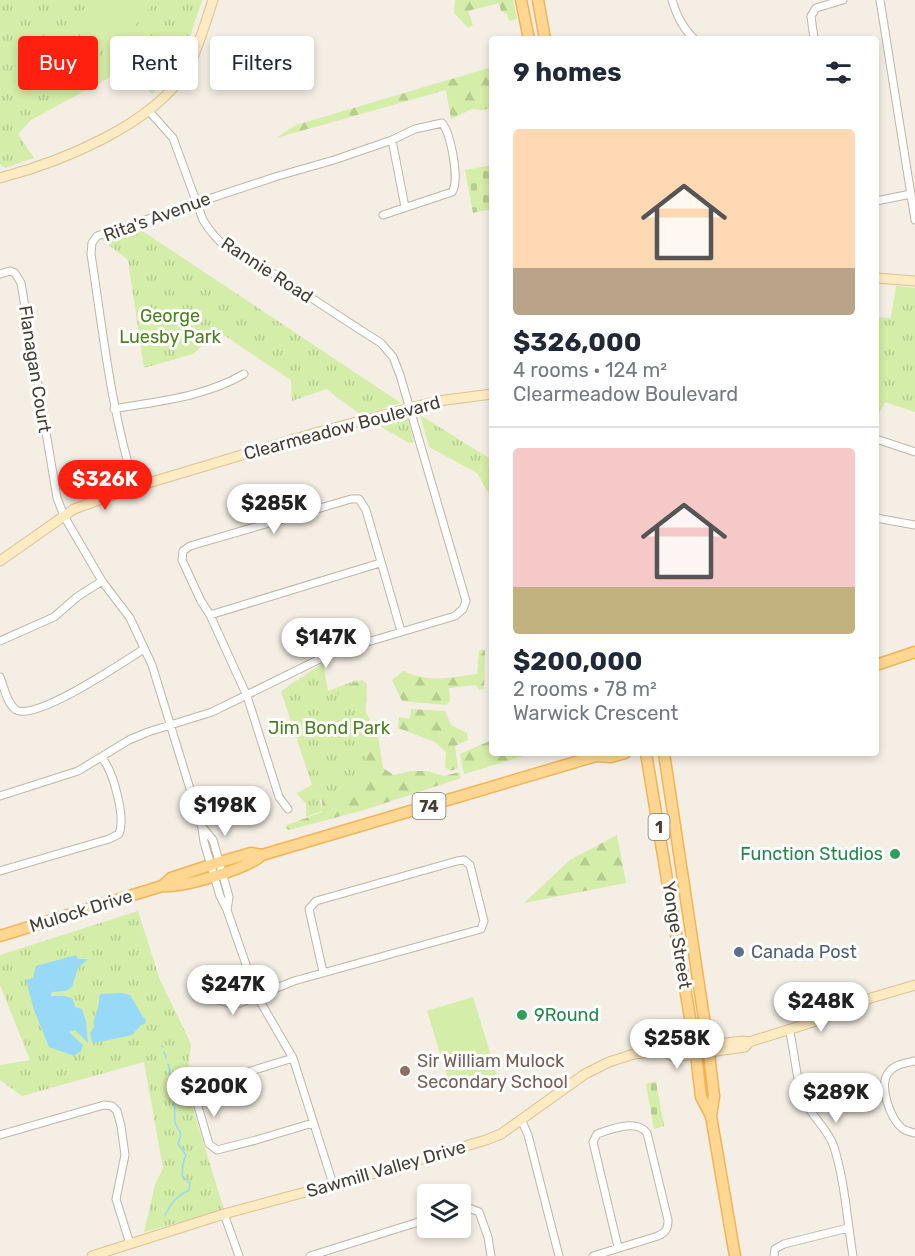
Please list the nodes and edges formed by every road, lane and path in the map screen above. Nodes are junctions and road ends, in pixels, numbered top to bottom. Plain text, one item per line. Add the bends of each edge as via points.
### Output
1 (213, 0) edge
2 (521, 0) edge
3 (538, 0) edge
4 (672, 0) edge
5 (843, 0) edge
6 (880, 0) edge
7 (528, 36) edge
8 (544, 36) edge
9 (691, 36) edge
10 (814, 36) edge
11 (148, 110) junction
12 (392, 140) junction
13 (0, 178) edge
14 (911, 194) junction
15 (879, 200) edge
16 (195, 202) junction
17 (405, 207) junction
18 (384, 214) dead end
19 (915, 220) edge
20 (0, 274) edge
21 (879, 278) edge
22 (915, 281) edge
23 (244, 374) dead end
24 (489, 394) edge
25 (410, 408) junction
26 (114, 409) junction
27 (879, 440) edge
28 (915, 452) edge
29 (135, 487) junction
30 (64, 516) junction
31 (879, 519) edge
32 (915, 525) edge
33 (0, 561) edge
34 (380, 563) junction
35 (102, 581) junction
36 (210, 615) junction
37 (401, 631) junction
38 (0, 641) edge
39 (144, 650) junction
40 (915, 652) edge
41 (879, 664) edge
42 (0, 677) edge
43 (247, 696) junction
44 (172, 726) junction
45 (595, 756) edge
46 (646, 756) edge
47 (664, 756) edge
48 (102, 758) junction
49 (0, 796) edge
50 (288, 809) dead end
51 (217, 869) junction
52 (0, 871) edge
53 (0, 936) edge
54 (323, 972) junction
55 (915, 985) edge
56 (257, 996) junction
57 (209, 997) dead end
58 (789, 1029) junction
59 (708, 1049) junction
60 (695, 1050) junction
61 (293, 1058) junction
62 (915, 1061) edge
63 (711, 1116) junction
64 (521, 1119) junction
65 (313, 1123) junction
66 (915, 1133) edge
67 (0, 1135) edge
68 (333, 1184) junction
69 (471, 1209) edge
70 (224, 1214) junction
71 (417, 1222) edge
72 (848, 1228) junction
73 (130, 1244) junction
74 (618, 1247) junction
75 (92, 1256) edge
76 (239, 1256) edge
77 (310, 1256) edge
78 (491, 1256) edge
79 (559, 1256) edge
80 (593, 1256) edge
81 (735, 1256) edge
82 (774, 1256) edge
83 (853, 1256) edge

1 - 11 street via 186,70
2 - 7 main road
3 - 8 main road
4 - 9 street via 676,15
5 - 10 street via 816,8 811,16
6 - 14 street
11 - 13 street via 75,152
11 - 16 street, Rannie Road via 173,138
12 - 16 street, Rita's Avenue
12 - 17 street
12 - 17 street, Rita's Avenue via 432,124 442,123 447,130 456,187 452,192
14 - 15 street
14 - 19 street
16 - 25 street, Rannie Road via 210,232 224,246 388,350 397,365
16 - 26 street, Rita's Avenue via 105,232 92,243
17 - 18 street
20 - 30 street, Flanagan Court via 15,273 21,283 51,470
21 - 22 street
23 - 26 street via 187,396
24 - 25 street, Clearmeadow Boulevard
25 - 29 street, Clearmeadow Boulevard
25 - 37 street, Rannie Road via 466,601 455,616
26 - 29 street, Rita's Avenue
27 - 28 street
29 - 30 street, Clearmeadow Boulevard
30 - 33 street, Clearmeadow Boulevard
30 - 35 street
31 - 32 street
34 - 36 street
34 - 36 street via 366,510 359,499 190,546 183,551 182,560
34 - 37 street
35 - 38 street via 54,616
35 - 39 street via 130,618
36 - 43 street
37 - 43 street via 334,652
39 - 42 street via 55,703 31,711 15,709
39 - 44 street
40 - 41 main road
43 - 44 street
43 - 50 street via 279,796
44 - 48 street via 129,740
44 - 51 street via 202,828 213,840
45 - 51 main road, Mulock Drive / 74 via 262,855 255,862
46 - 60 main road, Yonge Street / 1
47 - 59 main road, Yonge Street / 1
48 - 49 street via 78,771
48 - 52 street via 114,782 121,819 119,834
51 - 53 main road, Mulock Drive / 74 via 174,887 162,886
51 - 56 street via 220,896
54 - 54 street via 481,929 484,921 470,865 464,860 457,861 316,901 309,909
54 - 56 street
55 - 58 street, Sawmill Valley Drive
56 - 57 street via 234,1004
56 - 61 street
58 - 59 street, Sawmill Valley Drive via 749,1042 745,1047
58 - 72 street via 804,1098 833,1144
59 - 60 street, Sawmill Valley Drive
59 - 63 main road, Yonge Street / 1 via 714,1096
60 - 63 main road, Yonge Street / 1 via 701,1097
60 - 64 street, Sawmill Valley Drive via 634,1054 594,1069
61 - 65 street
61 - 65 street via 199,1088 195,1096 208,1144 217,1150
62 - 66 street via 889,1072 884,1092 902,1129
63 - 81 main road, Yonge Street / 1
64 - 68 street, Sawmill Valley Drive via 486,1140
64 - 79 street
65 - 68 street
67 - 73 street via 112,1106 119,1118 125,1155 116,1198
68 - 70 street, Sawmill Valley Drive
69 - 78 street via 479,1212
70 - 73 street, Sawmill Valley Drive
70 - 76 street
71 - 77 street
72 - 82 street via 784,1244 775,1249
72 - 83 street
73 - 75 street, Sawmill Valley Drive
74 - 74 street via 658,1236 668,1228 646,1134 637,1126 597,1134 593,1142
74 - 80 street

